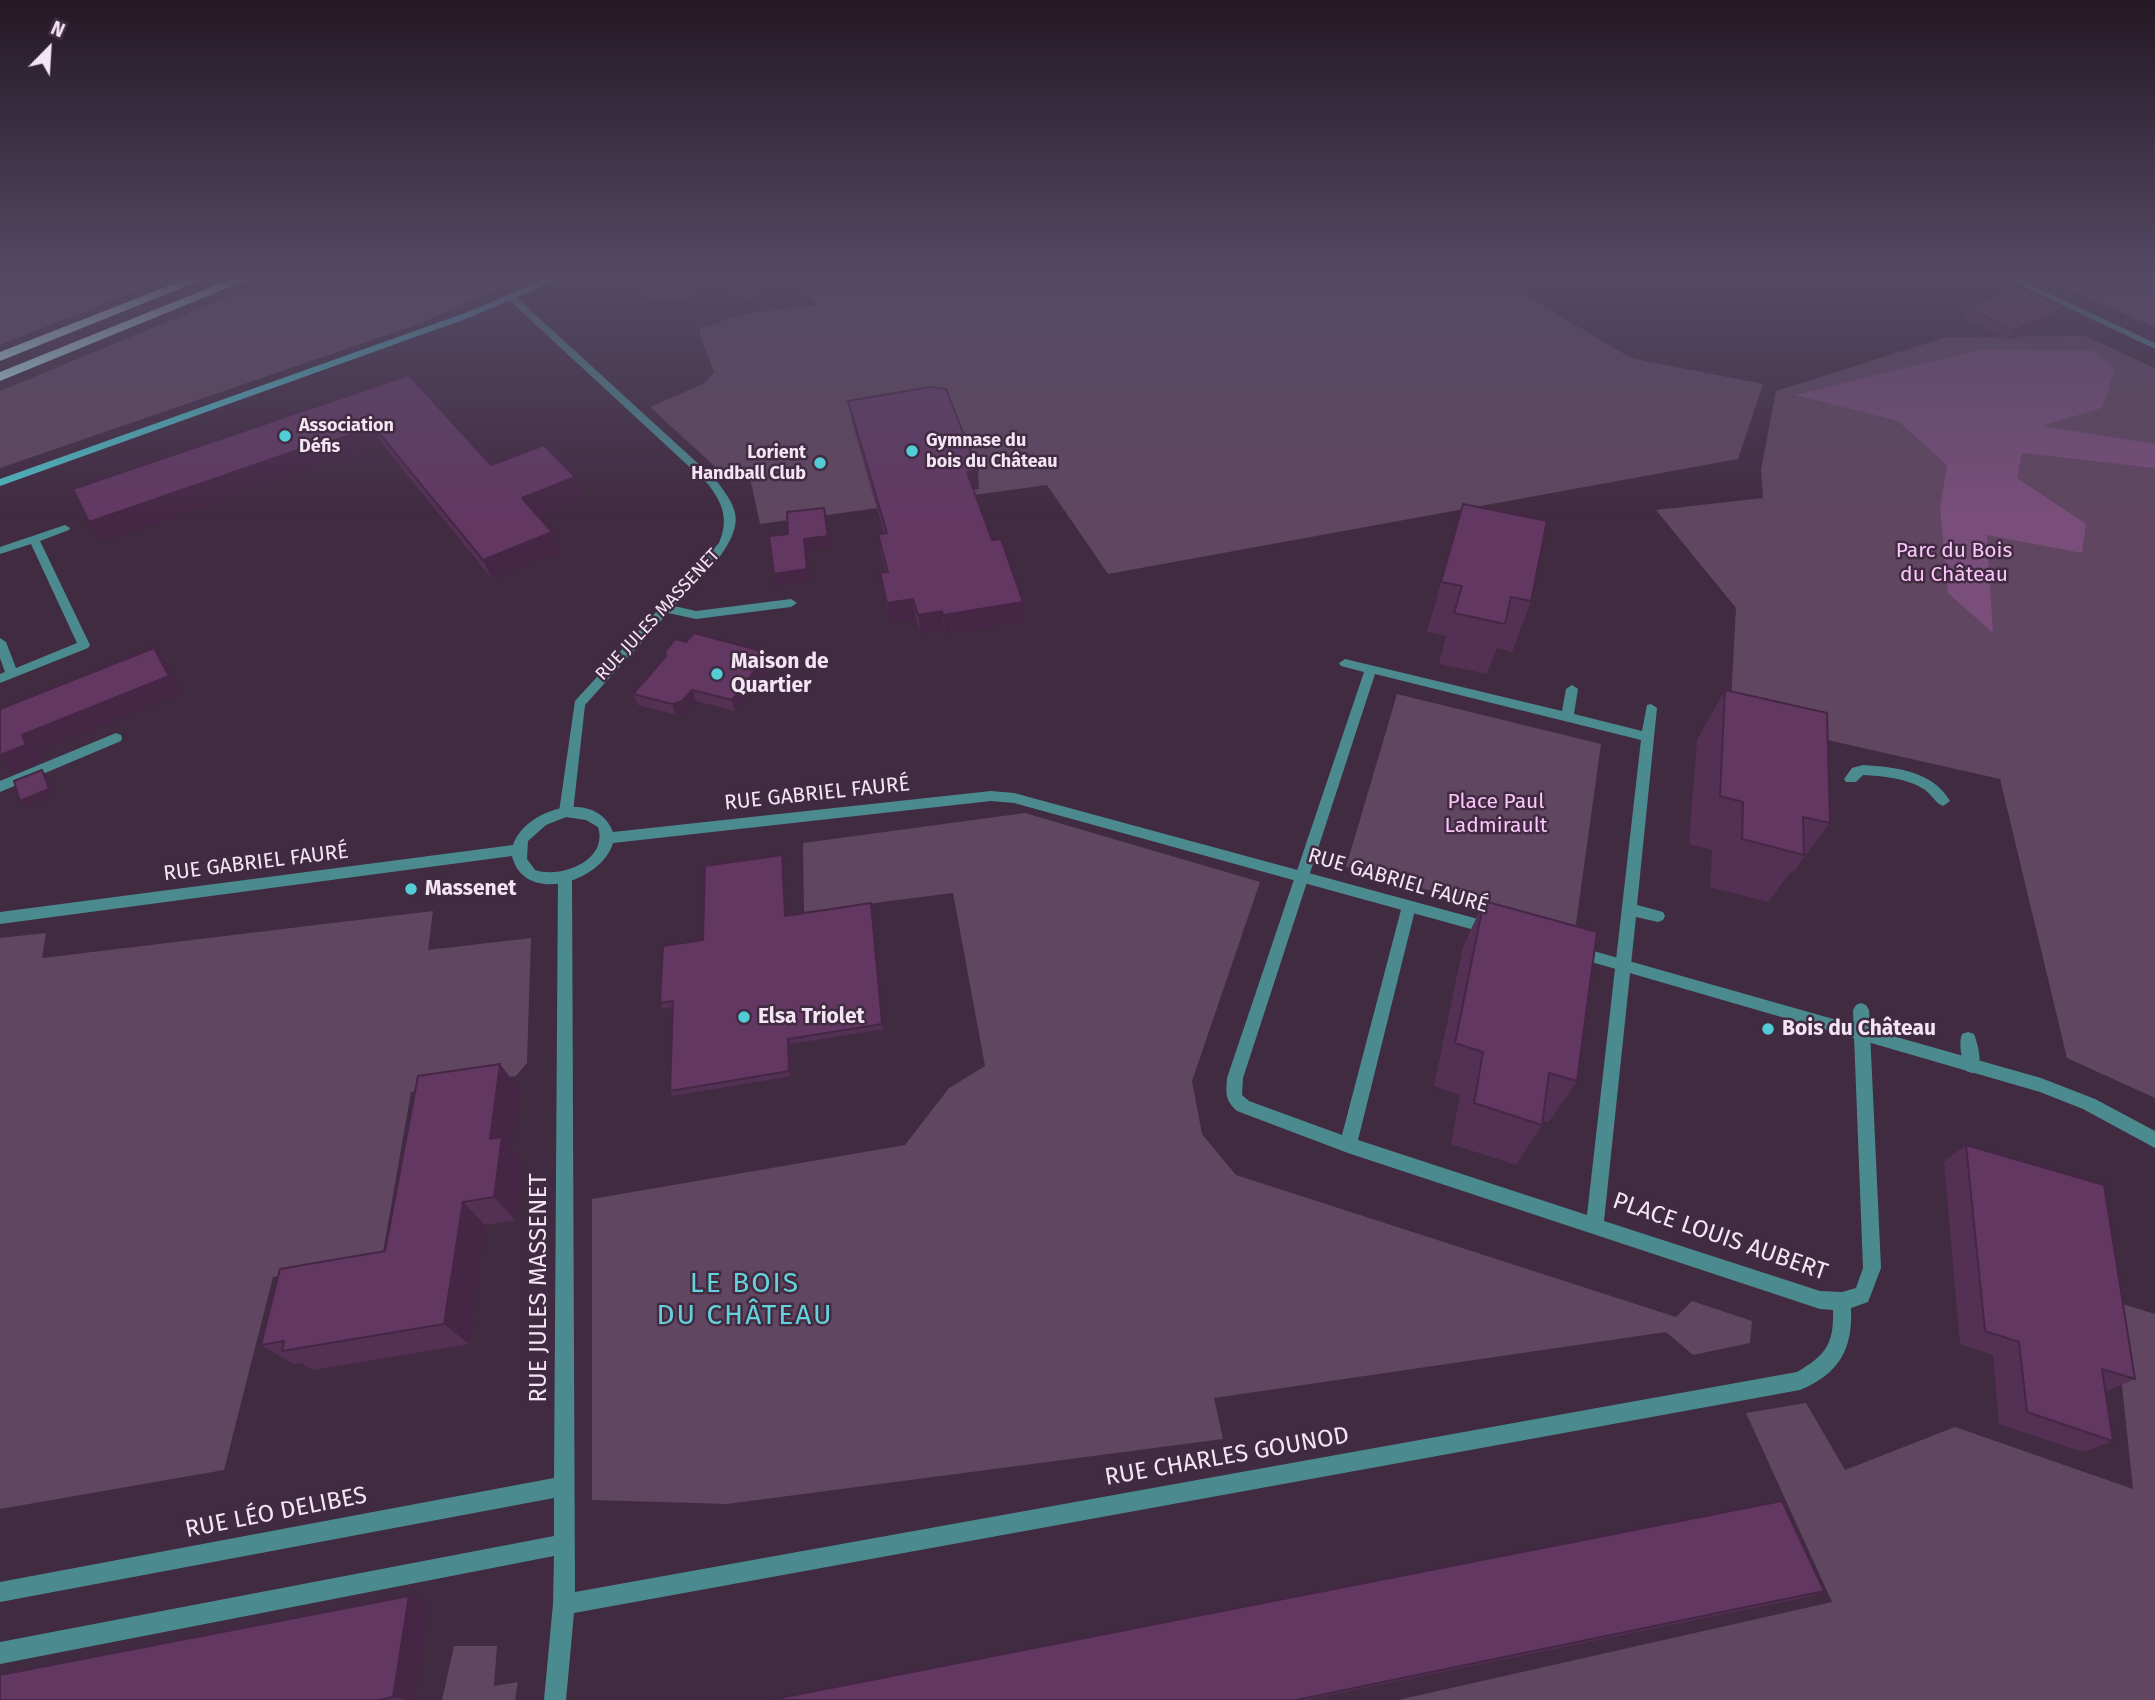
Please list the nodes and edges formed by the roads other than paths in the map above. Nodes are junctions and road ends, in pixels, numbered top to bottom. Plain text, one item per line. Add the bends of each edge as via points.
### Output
1 (51, 356) edge
2 (352, 356) edge
3 (575, 356) edge
4 (0, 377) edge
5 (0, 483) edge
6 (65, 528) dead end
7 (34, 539) junction
8 (0, 551) edge
9 (791, 603) dead end
10 (664, 608) junction
11 (0, 642) edge
12 (1345, 663) dead end
13 (1371, 669) junction
14 (6, 677) edge
15 (1572, 689) dead end
16 (1651, 708) dead end
17 (1567, 717) junction
18 (1648, 737) junction
19 (116, 738) dead end
20 (1851, 779) dead end
21 (0, 787) edge
22 (1943, 801) dead end
23 (566, 812) junction
24 (607, 838) junction
25 (518, 850) junction
26 (1303, 876) junction
27 (565, 877) junction
28 (1409, 906) junction
29 (1629, 909) junction
30 (1658, 916) dead end
31 (0, 918) edge
32 (1503, 932) edge
33 (1556, 947) edge
34 (1623, 966) junction
35 (1861, 1010) dead end
36 (1862, 1035) junction
37 (1968, 1040) dead end
38 (1972, 1066) junction
39 (2155, 1140) edge
40 (1348, 1144) junction
41 (1595, 1226) junction
42 (1842, 1301) junction
43 (563, 1486) junction
44 (564, 1544) junction
45 (0, 1592) edge
46 (564, 1604) junction
47 (0, 1653) edge
48 (555, 1700) edge

1 - 4 highway
2 - 5 street
3 - 10 street, RUE JULES MASSENET via 712,482 730,510 732,526 724,544
6 - 7 street
7 - 8 street
7 - 14 street via 85,645
9 - 10 street via 696,615
10 - 23 street, RUE JULES MASSENET via 579,704
11 - 14 street
12 - 13 street
13 - 17 street
13 - 26 street
15 - 17 street
16 - 18 street
17 - 18 street
18 - 29 street
19 - 21 street
20 - 22 street via 1863,770 1908,779 1935,789
23 - 24 street via 596,817 605,826
23 - 25 street via 534,825
24 - 26 street, RUE GABRIEL FAURÉ via 990,796 1037,802
24 - 27 street via 594,862
25 - 27 street via 520,864 530,874
25 - 31 street, RUE GABRIEL FAURÉ
26 - 28 street, RUE GABRIEL FAURÉ
26 - 40 street via 1235,1078 1234,1098 1254,1113
27 - 43 street, RUE JULES MASSENET
28 - 32 street, RUE GABRIEL FAURÉ
28 - 40 street
29 - 30 street
29 - 34 street
33 - 34 street
34 - 36 street
34 - 41 street, PLACE LOUIS AUBERT
35 - 36 street
36 - 38 street
36 - 42 street, PLACE LOUIS AUBERT via 1872,1268 1862,1296
37 - 38 street
38 - 39 street via 2089,1104
40 - 41 street
41 - 42 street, PLACE LOUIS AUBERT via 1819,1300
42 - 46 street, RUE CHARLES GOUNOD via 1844,1335 1838,1349 1824,1367 1800,1381
43 - 44 street, RUE JULES MASSENET
43 - 45 street, RUE LÉO DELIBES
44 - 46 street, RUE JULES MASSENET
44 - 47 street
46 - 48 street, RUE JULES MASSENET

